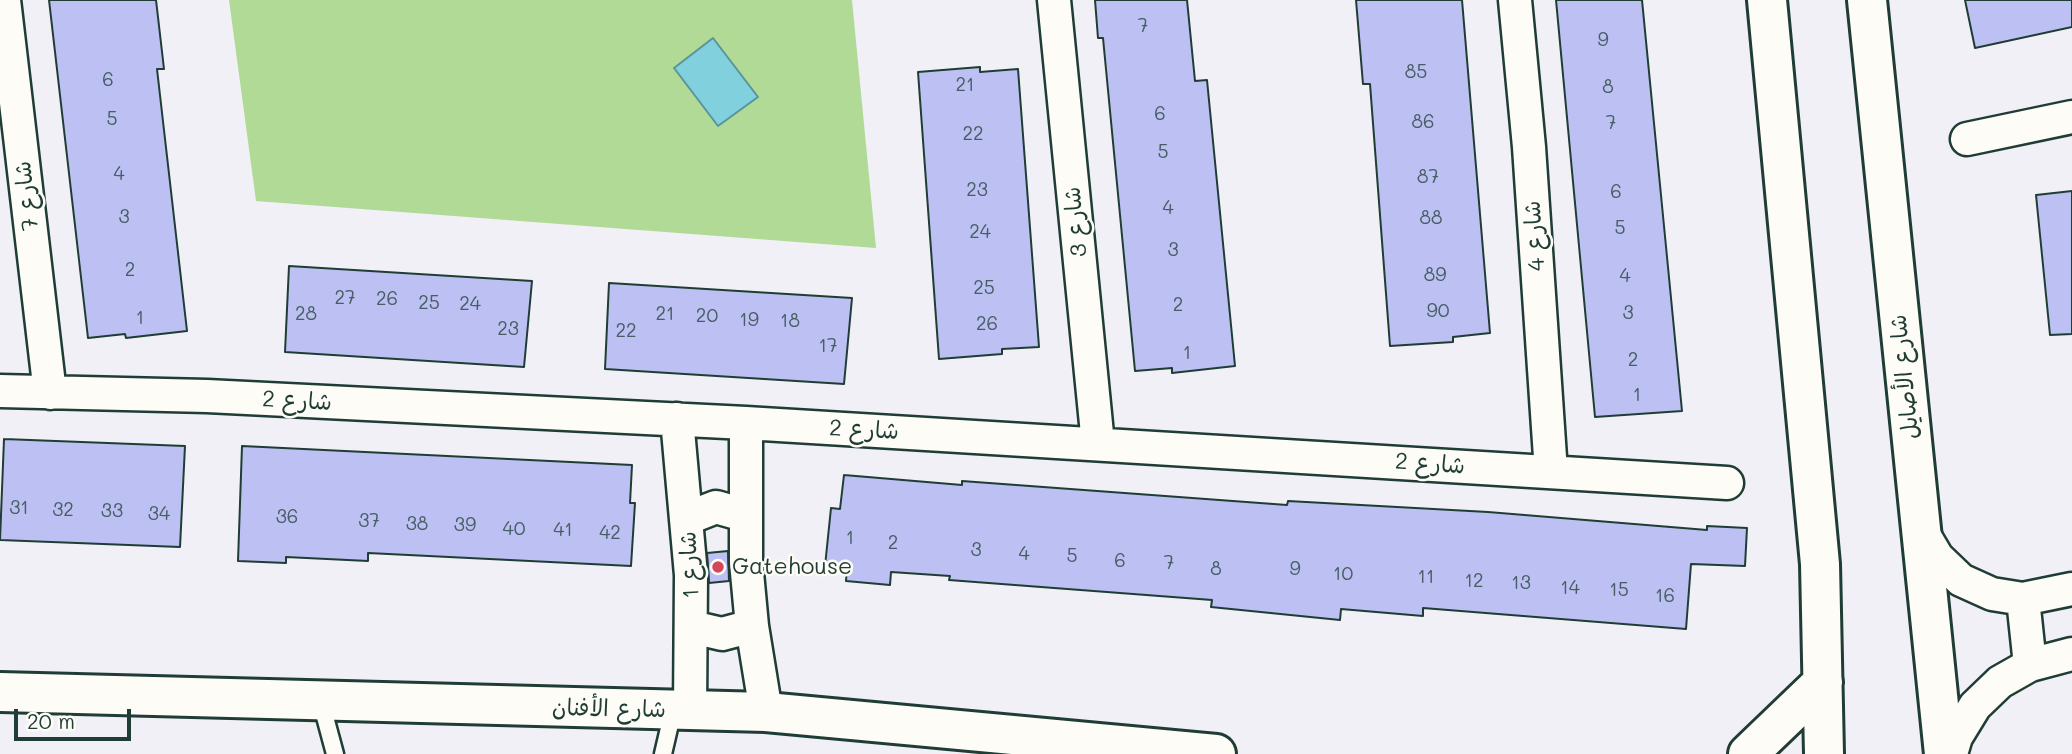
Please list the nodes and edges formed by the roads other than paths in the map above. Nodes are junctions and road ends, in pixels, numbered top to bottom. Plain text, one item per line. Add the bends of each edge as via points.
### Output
1 (4, 0) edge
2 (1054, 0) edge
3 (1515, 0) edge
4 (1768, 0) edge
5 (1867, 0) edge
6 (2072, 117) edge
7 (1967, 139) dead end
8 (0, 391) edge
9 (50, 393) junction
10 (677, 419) junction
11 (746, 423) junction
12 (1098, 444) junction
13 (1551, 472) junction
14 (1727, 483) dead end
15 (744, 515) junction
16 (688, 518) junction
17 (1920, 528) junction
18 (2072, 589) edge
19 (2023, 599) junction
20 (752, 626) junction
21 (692, 627) junction
22 (2072, 654) edge
23 (2030, 665) junction
24 (1823, 682) junction
25 (0, 692) edge
26 (321, 702) junction
27 (682, 711) junction
28 (766, 712) junction
29 (1051, 746) edge
30 (335, 754) edge
31 (663, 754) edge
32 (1216, 754) edge
33 (1748, 754) edge
34 (1824, 754) edge
35 (1944, 754) edge
36 (1951, 754) edge

1 - 9 street, شارع 7
2 - 12 street, شارع 3
3 - 13 street, شارع 4
4 - 24 main road via 1811,453
5 - 17 main road, شارع الأصايل
6 - 7 street
8 - 9 street, شارع 2
9 - 10 street, شارع 2 via 207,396
10 - 11 street, شارع 2
10 - 16 street, شارع 1
11 - 12 street, شارع 2
11 - 15 street
12 - 13 street, شارع 2
13 - 14 street, شارع 2
15 - 16 street via 716,508
15 - 20 street
16 - 21 street, شارع 1
17 - 19 street via 1937,557 1961,580 1992,594
17 - 35 main road, شارع الأصايل
18 - 19 street
19 - 23 street
20 - 21 street via 722,634
20 - 28 street
21 - 27 street, شارع 1
22 - 23 street
23 - 36 street via 2000,682 1975,706
24 - 33 main road
24 - 34 main road
25 - 26 main road, شارع الأفنان
26 - 27 main road, شارع الأفنان
26 - 30 lane
27 - 28 main road, شارع الأفنان
27 - 31 lane
28 - 29 main road, شارع الأفنان
29 - 32 main road, شارع الأفنان

